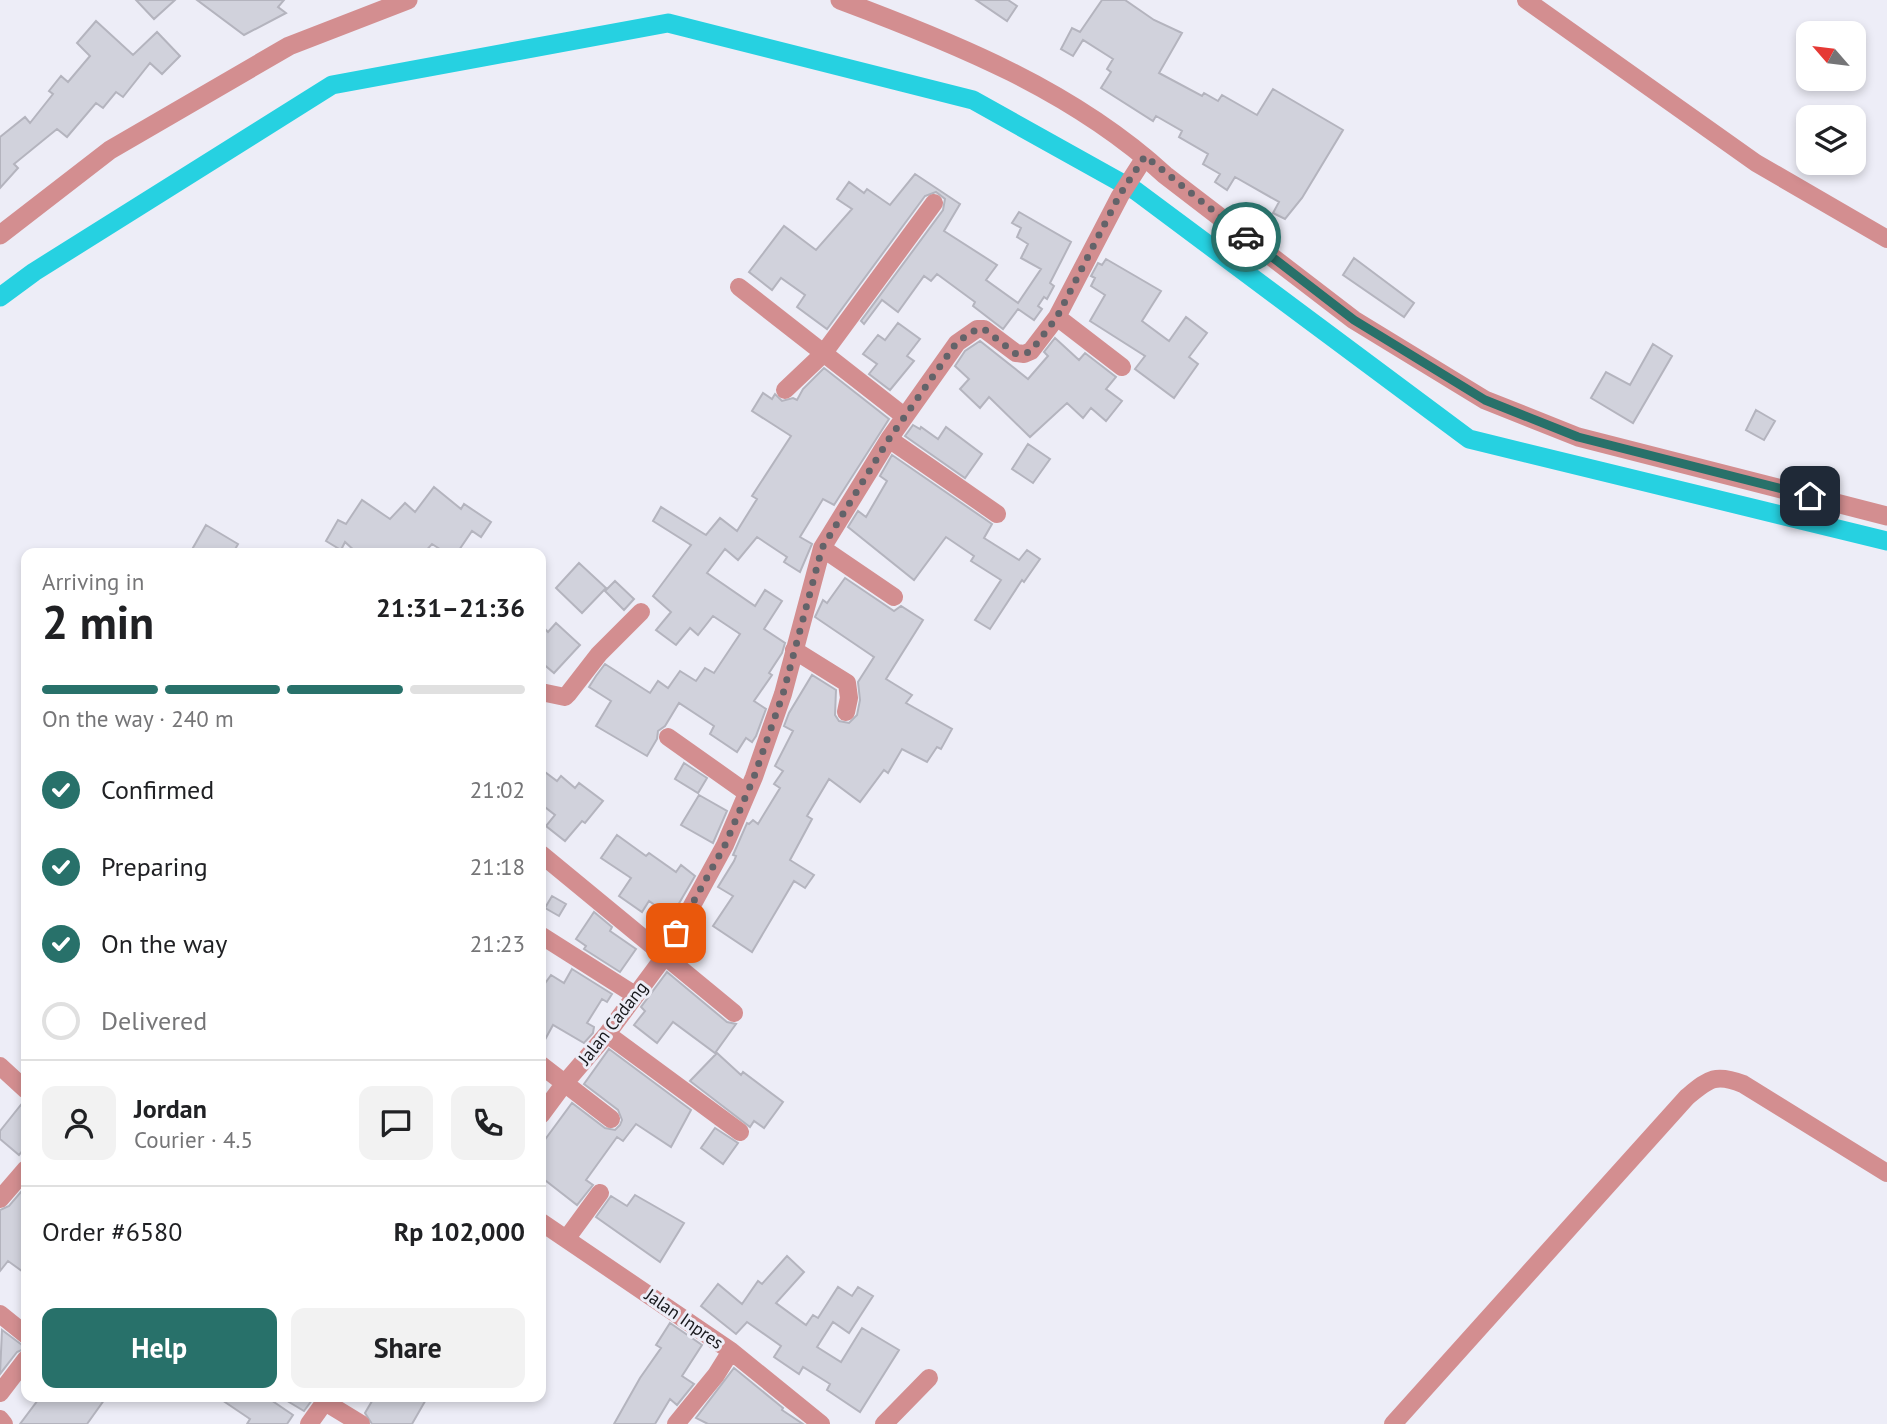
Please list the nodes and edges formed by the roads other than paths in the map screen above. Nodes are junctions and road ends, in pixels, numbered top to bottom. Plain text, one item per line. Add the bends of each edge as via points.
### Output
1 (408, 0) edge
2 (840, 0) edge
3 (1526, 0) edge
4 (1140, 164) junction
5 (934, 203) dead end
6 (0, 234) edge
7 (1887, 239) edge
8 (739, 287) dead end
9 (1057, 317) junction
10 (823, 354) junction
11 (1122, 367) dead end
12 (785, 390) dead end
13 (904, 416) junction
14 (889, 439) junction
15 (997, 514) dead end
16 (1887, 516) edge
17 (822, 548) junction
18 (894, 597) dead end
19 (641, 612) dead end
20 (794, 650) junction
21 (546, 693) edge
22 (846, 712) dead end
23 (668, 737) dead end
24 (747, 793) junction
25 (546, 858) edge
26 (546, 939) edge
27 (664, 957) junction
28 (635, 995) junction
29 (734, 1013) dead end
30 (607, 1034) junction
31 (0, 1066) edge
32 (546, 1069) edge
33 (564, 1083) junction
34 (21, 1085) edge
35 (546, 1108) edge
36 (611, 1119) dead end
37 (740, 1132) dead end
38 (1887, 1173) edge
39 (21, 1175) edge
40 (600, 1193) dead end
41 (0, 1199) edge
42 (546, 1225) edge
43 (568, 1238) junction
44 (0, 1314) edge
45 (21, 1331) edge
46 (731, 1351) junction
47 (21, 1366) edge
48 (929, 1378) dead end
49 (0, 1393) edge
50 (325, 1402) edge
51 (331, 1402) edge
52 (0, 1419) edge
53 (4, 1424) edge
54 (309, 1424) edge
55 (361, 1424) edge
56 (676, 1424) edge
57 (821, 1424) edge
58 (884, 1424) edge
59 (1393, 1424) edge

1 - 6 street via 277,53 110,150
2 - 4 street via 1001,66 1061,98
3 - 7 street via 1756,163
4 - 9 street, Jalan Cadang
4 - 16 street via 1165,175 1354,320 1485,400 1578,437
5 - 10 street
8 - 10 street
9 - 11 street
9 - 13 street, Jalan Cadang via 1024,354 1016,354 984,329 977,329 957,342
10 - 12 street
10 - 13 street
13 - 14 street, Jalan Cadang
14 - 15 street
14 - 17 street, Jalan Cadang
17 - 18 street
17 - 20 street, Jalan Cadang
19 - 21 street via 568,694
20 - 22 street via 847,683
20 - 24 street, Jalan Cadang
23 - 24 street
24 - 27 street, Jalan Cadang via 725,845
25 - 27 street
26 - 28 street
27 - 28 street, Jalan Cadang
27 - 29 street
28 - 30 street, Jalan Cadang
30 - 33 street, Jalan Cadang
30 - 37 street
31 - 34 street
32 - 33 street
33 - 35 street, Jalan Cadang
33 - 36 street
38 - 59 street via 1742,1084 1727,1078 1706,1082 1687,1097
39 - 41 street
40 - 43 street
42 - 43 street, Jalan Inpres
43 - 46 street, Jalan Inpres
44 - 45 street
46 - 56 street
46 - 57 street, Jalan Inpres
47 - 49 street
48 - 58 street
50 - 54 street
51 - 55 street
52 - 53 street

